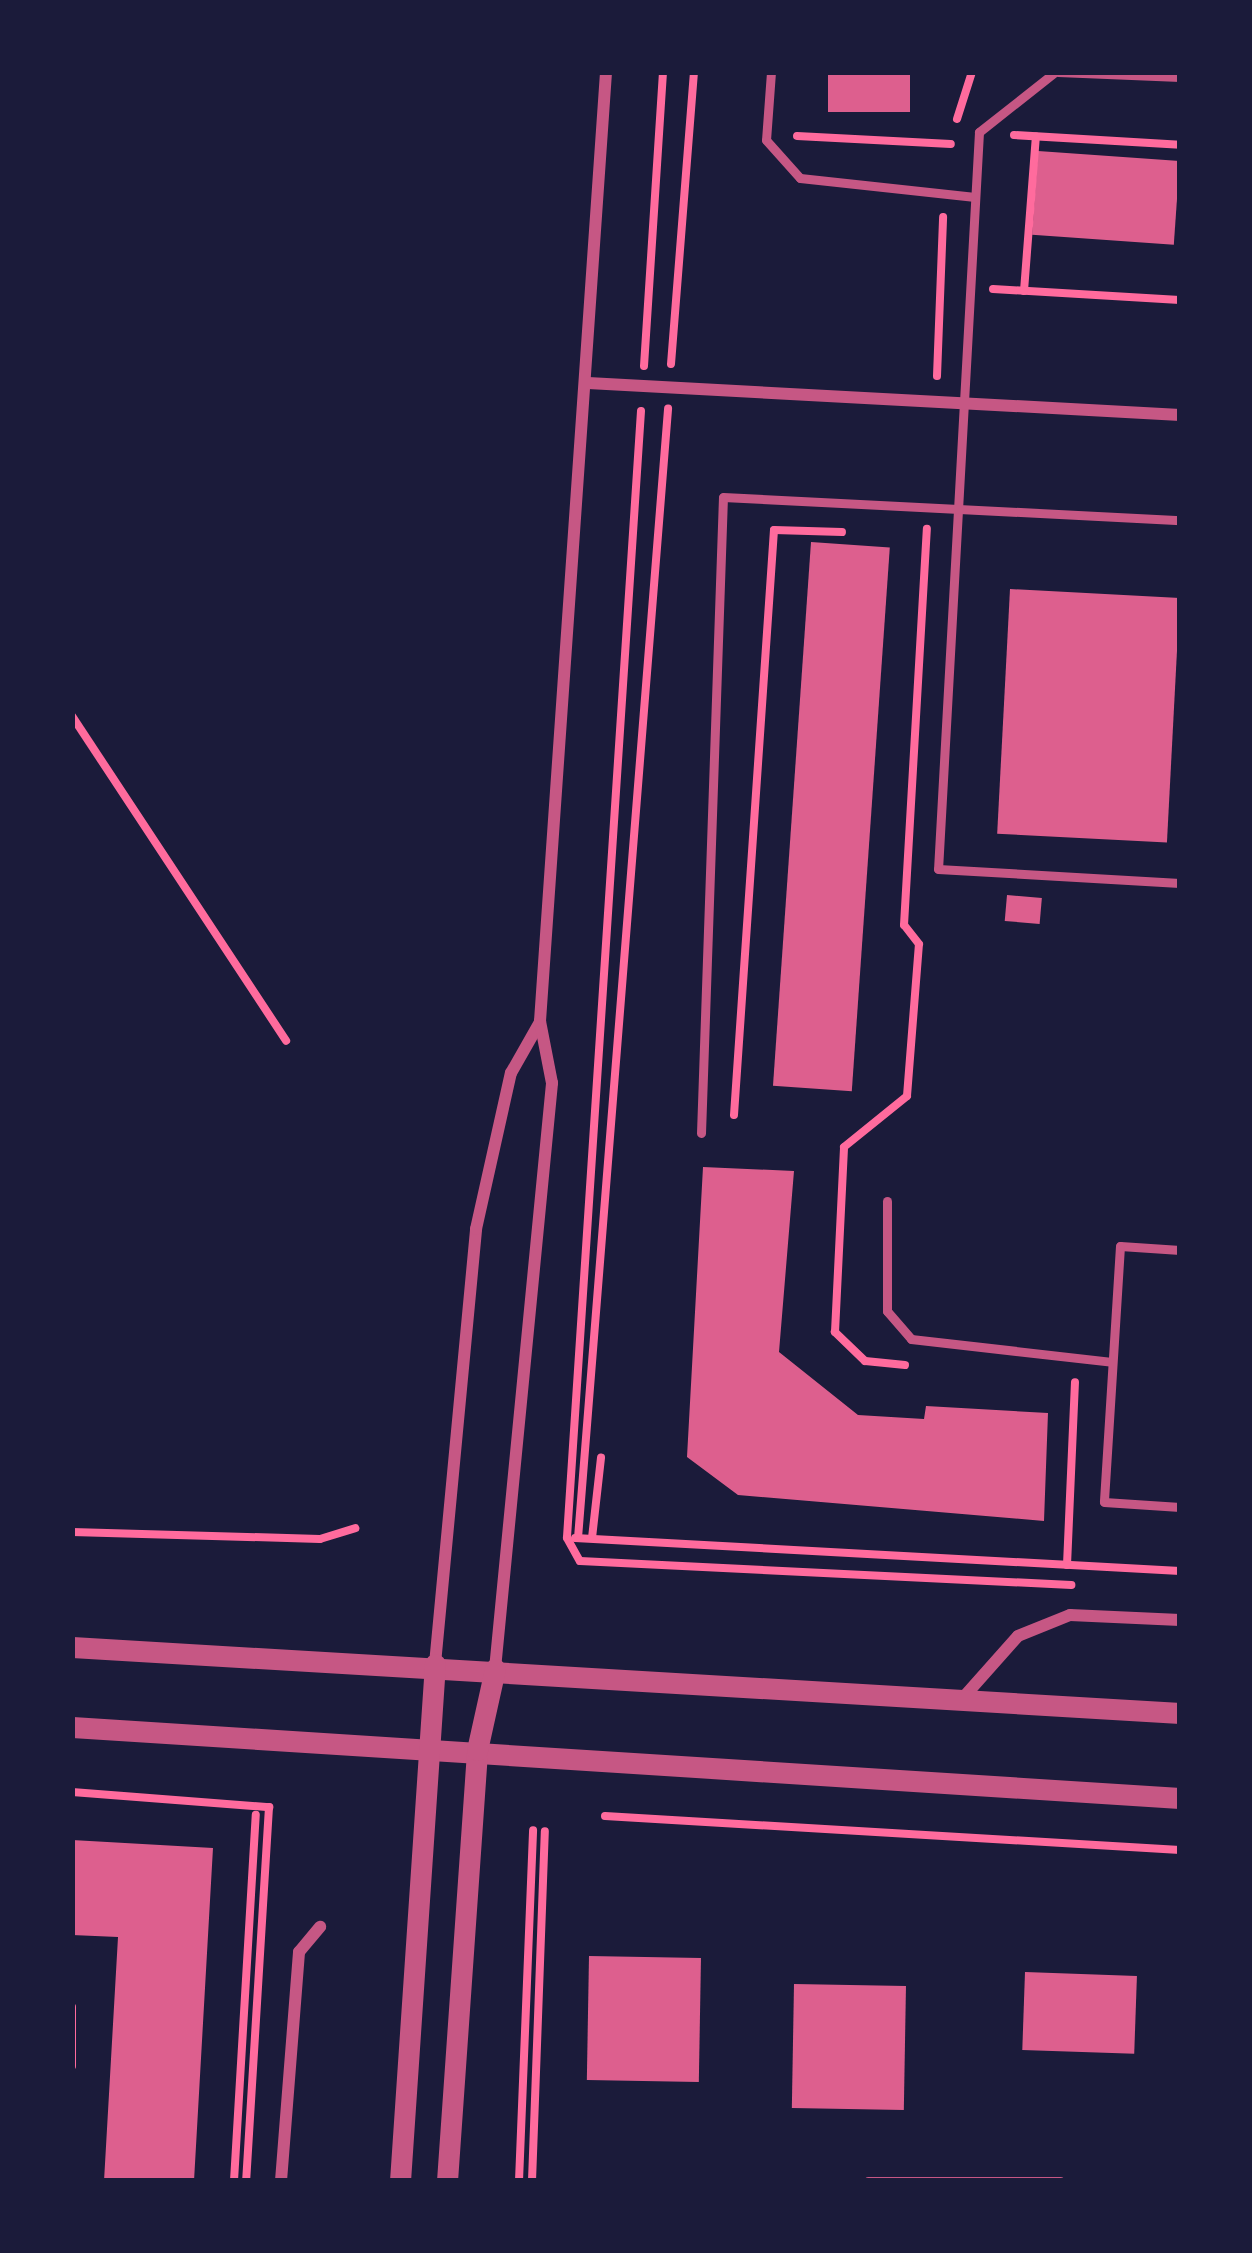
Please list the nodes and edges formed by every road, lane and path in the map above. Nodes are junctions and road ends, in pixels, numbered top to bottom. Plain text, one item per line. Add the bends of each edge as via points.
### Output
1 (606, 72) edge
2 (663, 72) edge
3 (694, 72) edge
4 (771, 72) edge
5 (1056, 72) edge
6 (1180, 77) edge
7 (961, 100) dead end
8 (796, 115) dead end
9 (979, 133) junction
10 (1036, 136) junction
11 (951, 144) dead end
12 (1180, 145) edge
13 (975, 196) junction
14 (938, 285) dead end
15 (968, 287) junction
16 (1024, 291) junction
17 (1180, 300) edge
18 (588, 382) junction
19 (643, 386) junction
20 (670, 388) junction
21 (957, 402) junction
22 (1180, 415) edge
23 (952, 506) junction
24 (1180, 520) edge
25 (861, 532) dead end
26 (905, 534) dead end
27 (927, 534) dead end
28 (72, 716) edge
29 (1180, 884) edge
30 (540, 1021) junction
31 (286, 1041) dead end
32 (734, 1115) dead end
33 (701, 1133) dead end
34 (887, 1201) dead end
35 (1180, 1250) edge
36 (1112, 1362) junction
37 (601, 1458) dead end
38 (1180, 1507) edge
39 (355, 1528) dead end
40 (72, 1532) edge
41 (573, 1538) junction
42 (592, 1538) junction
43 (1180, 1571) edge
44 (1087, 1586) dead end
45 (1180, 1620) edge
46 (72, 1647) edge
47 (435, 1664) junction
48 (496, 1669) junction
49 (962, 1700) junction
50 (1180, 1713) edge
51 (72, 1727) edge
52 (422, 1746) junction
53 (477, 1750) junction
54 (72, 1792) edge
55 (1180, 1798) edge
56 (256, 1814) dead end
57 (604, 1816) dead end
58 (533, 1830) dead end
59 (545, 1832) dead end
60 (1180, 1850) edge
61 (320, 1927) dead end
62 (72, 2007) edge
63 (72, 2066) edge
64 (234, 2181) edge
65 (246, 2181) edge
66 (281, 2181) edge
67 (400, 2181) edge
68 (447, 2181) edge
69 (519, 2181) edge
70 (532, 2181) edge
71 (868, 2181) edge
72 (1060, 2181) edge

1 - 18 street
2 - 19 path
3 - 20 path
4 - 13 lane via 766,140 800,178
5 - 6 lane
5 - 9 lane
7 - 9 path
8 - 11 path via 795,136
9 - 10 path
9 - 13 lane
10 - 12 path
10 - 16 path
13 - 15 lane
14 - 15 path
15 - 16 path
15 - 21 lane
16 - 17 path
18 - 19 street
18 - 30 street
19 - 20 street
19 - 41 path
20 - 21 street
20 - 41 path
21 - 22 street
21 - 23 lane
23 - 24 lane
23 - 29 lane via 938,869
23 - 33 lane via 723,496
25 - 32 path via 773,530
26 - 27 path
28 - 31 path
30 - 47 street via 511,1073 476,1229
30 - 48 street via 552,1083
34 - 36 lane via 887,1311 911,1339
35 - 36 lane via 1120,1246
36 - 38 lane via 1104,1502
37 - 42 path
39 - 40 path via 320,1539
41 - 42 path
41 - 44 path via 580,1561
42 - 43 path
45 - 49 street via 1070,1615 1018,1636
46 - 47 street
47 - 48 street
47 - 52 street
48 - 49 street
48 - 53 street
49 - 50 street
51 - 52 street
52 - 53 street
52 - 67 street
53 - 55 street
53 - 68 street
54 - 65 path via 269,1807
56 - 64 path
57 - 60 path
58 - 69 path
59 - 70 path
61 - 66 street via 299,1952
62 - 63 path
71 - 72 lane

